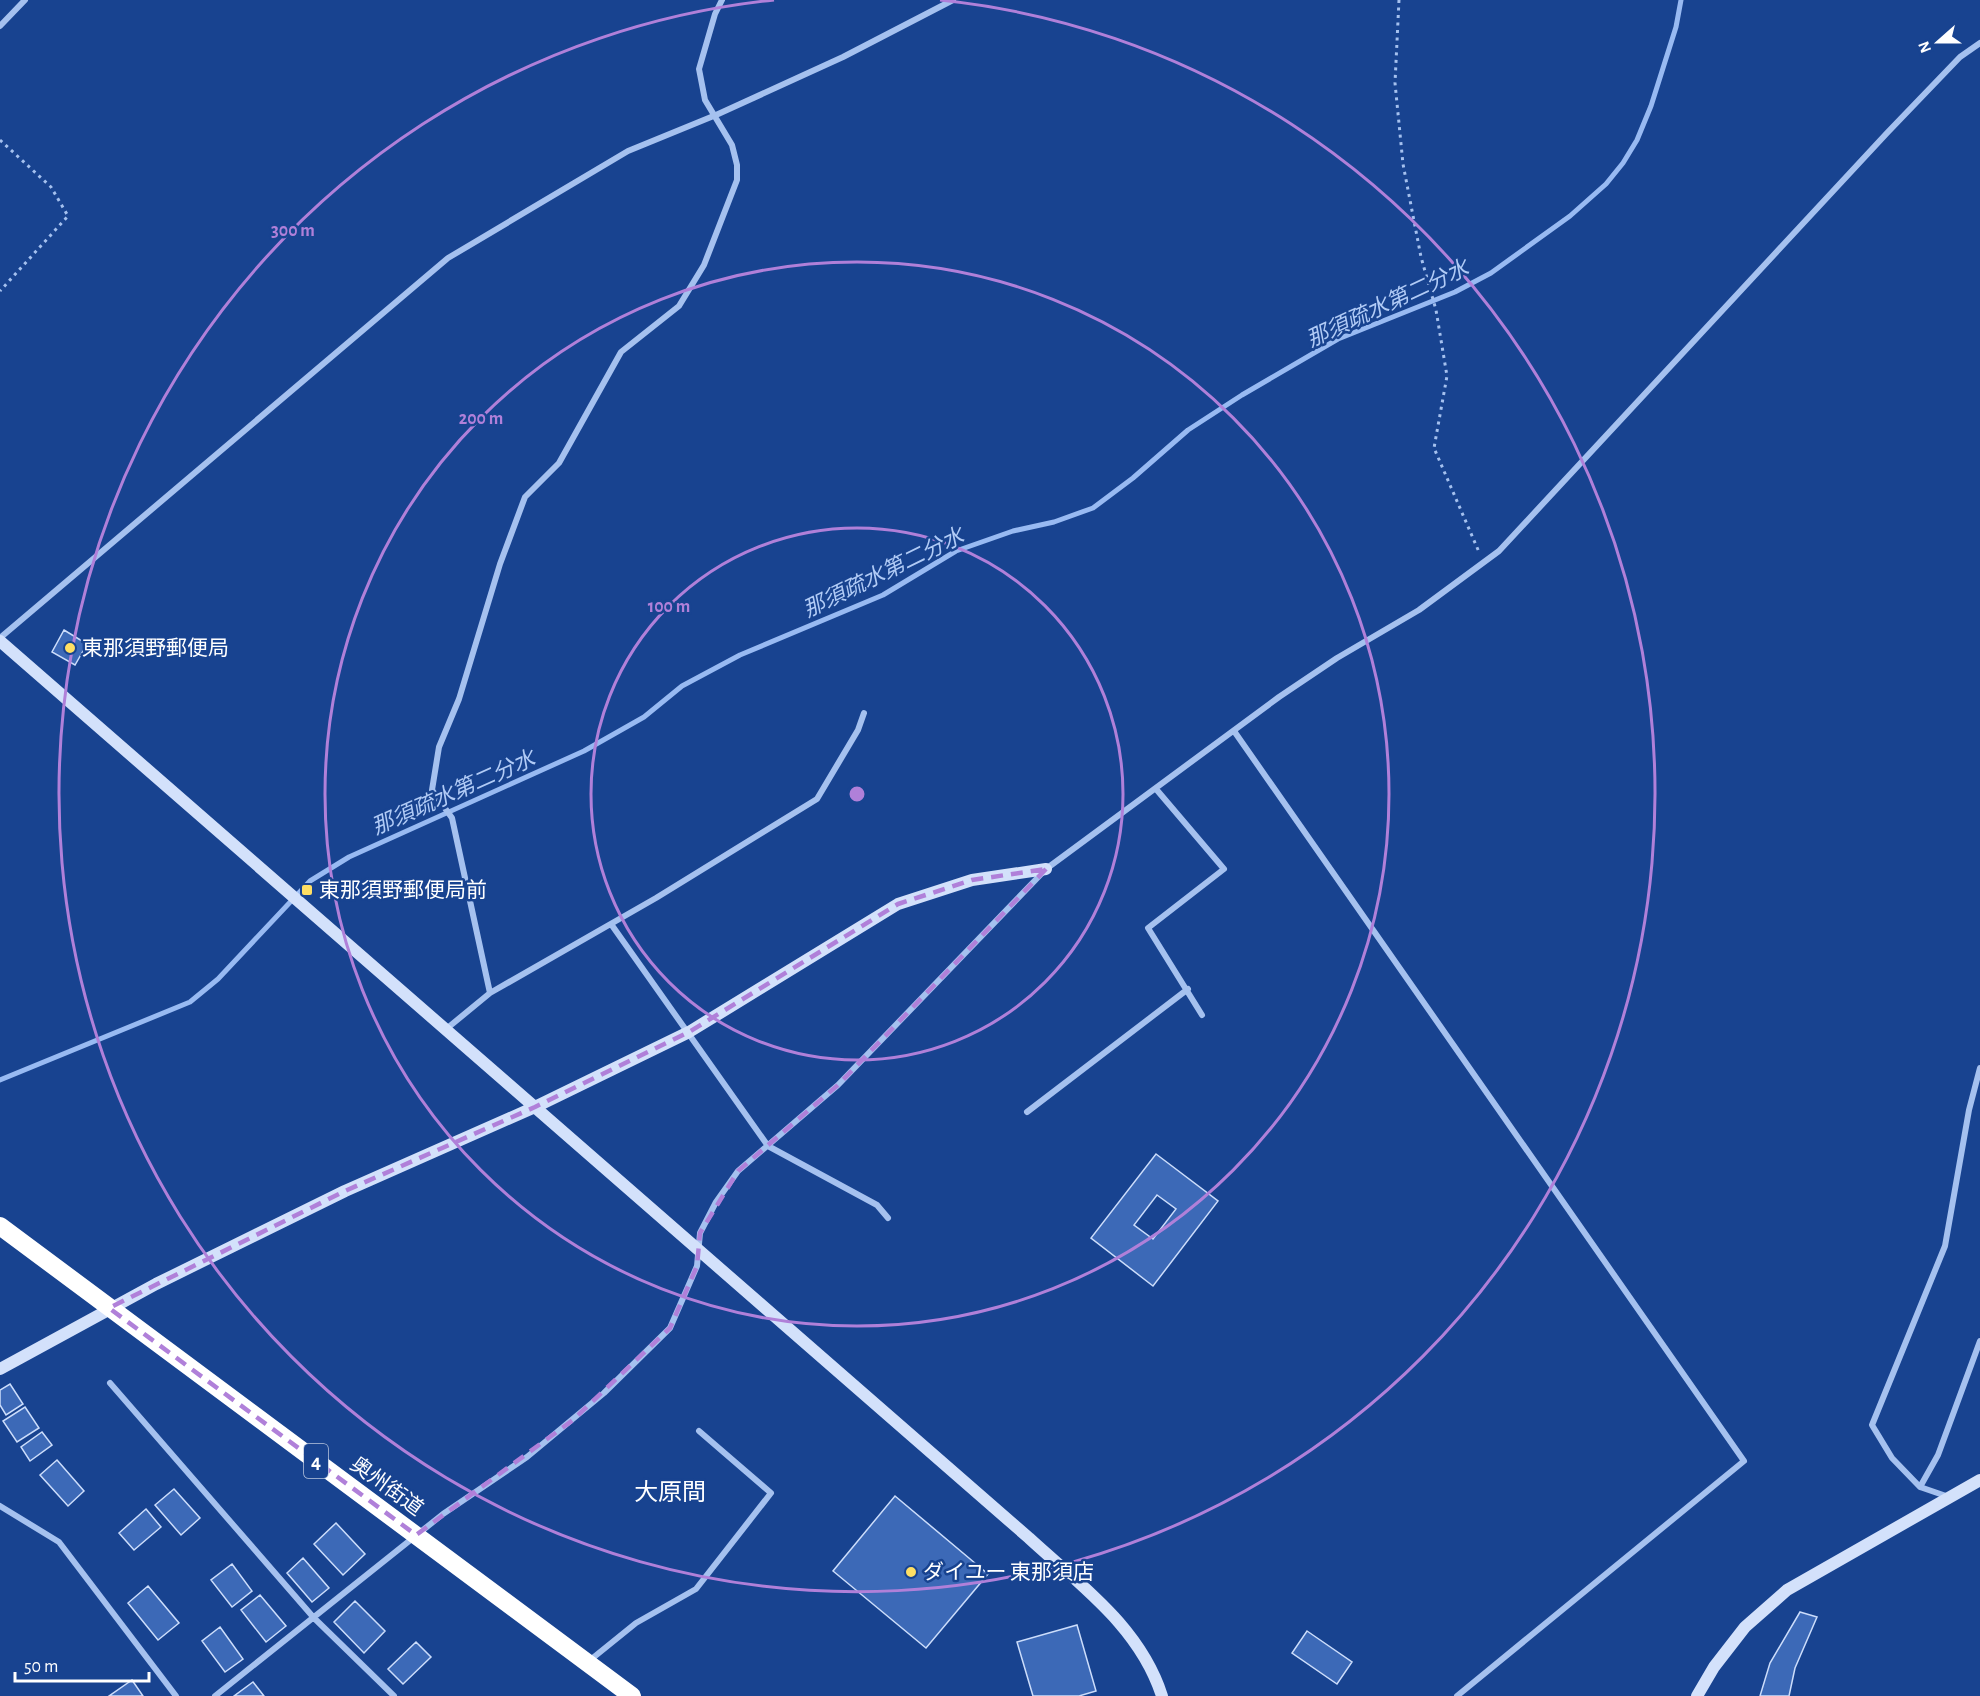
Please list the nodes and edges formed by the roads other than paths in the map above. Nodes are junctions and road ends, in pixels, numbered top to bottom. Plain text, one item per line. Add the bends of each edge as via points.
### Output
1 (25, 0) edge
2 (722, 0) edge
3 (953, 0) edge
4 (0, 26) edge
5 (1980, 43) edge
6 (716, 115) junction
7 (0, 639) edge
8 (864, 713) dead end
9 (1234, 730) junction
10 (1155, 789) junction
11 (1046, 869) junction
12 (611, 924) junction
13 (1188, 989) junction
14 (490, 993) junction
15 (1202, 1015) dead end
16 (444, 1031) junction
17 (689, 1032) junction
18 (1980, 1068) edge
19 (535, 1107) junction
20 (1027, 1112) dead end
21 (768, 1146) junction
22 (888, 1218) dead end
23 (0, 1226) edge
24 (699, 1251) junction
25 (110, 1308) junction
26 (1980, 1341) edge
27 (0, 1369) edge
28 (110, 1383) dead end
29 (699, 1431) dead end
30 (1978, 1483) edge
31 (1920, 1488) junction
32 (1950, 1497) junction
33 (0, 1506) edge
34 (416, 1535) junction
35 (314, 1618) junction
36 (586, 1663) junction
37 (176, 1696) edge
38 (215, 1696) edge
39 (394, 1696) edge
40 (632, 1696) edge
41 (1162, 1696) edge
42 (1457, 1696) edge
43 (1697, 1696) edge

1 - 4 street
2 - 6 street via 699,69 705,100
3 - 6 street via 843,57
5 - 9 street via 1960,57 1887,133 1499,551 1419,610 1337,658
6 - 7 street via 628,151 448,258
6 - 14 street via 732,144 737,180 704,265 679,306 621,352 559,463 525,497 496,575 459,699 439,747 432,790 452,818
7 - 16 street
8 - 12 street via 818,799
9 - 10 street
9 - 42 street via 1744,1461
10 - 11 street
10 - 13 street via 1224,869 1148,928
11 - 17 street via 972,880 898,904
11 - 21 street via 838,1085
12 - 14 street
12 - 17 street
13 - 15 street
13 - 20 street
14 - 16 street
16 - 19 street
17 - 19 street
17 - 21 street
18 - 31 street via 1945,1246 1872,1425 1892,1458
19 - 24 street
19 - 25 street via 345,1191
21 - 22 street via 877,1205
21 - 24 street via 738,1171 716,1202 700,1233
23 - 25 highway, 奥州街道 / 4
24 - 34 street via 697,1266 670,1328 573,1420
24 - 41 street via 1122,1624 1154,1671
25 - 27 street
25 - 34 highway, 奥州街道 / 4
26 - 31 street via 1938,1455
28 - 35 street
29 - 36 street via 771,1493 696,1589 636,1623
30 - 32 street
31 - 32 street
32 - 43 street via 1787,1590 1745,1627 1713,1667
33 - 37 street via 60,1542
34 - 35 street
34 - 36 highway, 奥州街道 / 4
35 - 38 street
35 - 39 street
36 - 40 highway, 奥州街道 / 4

